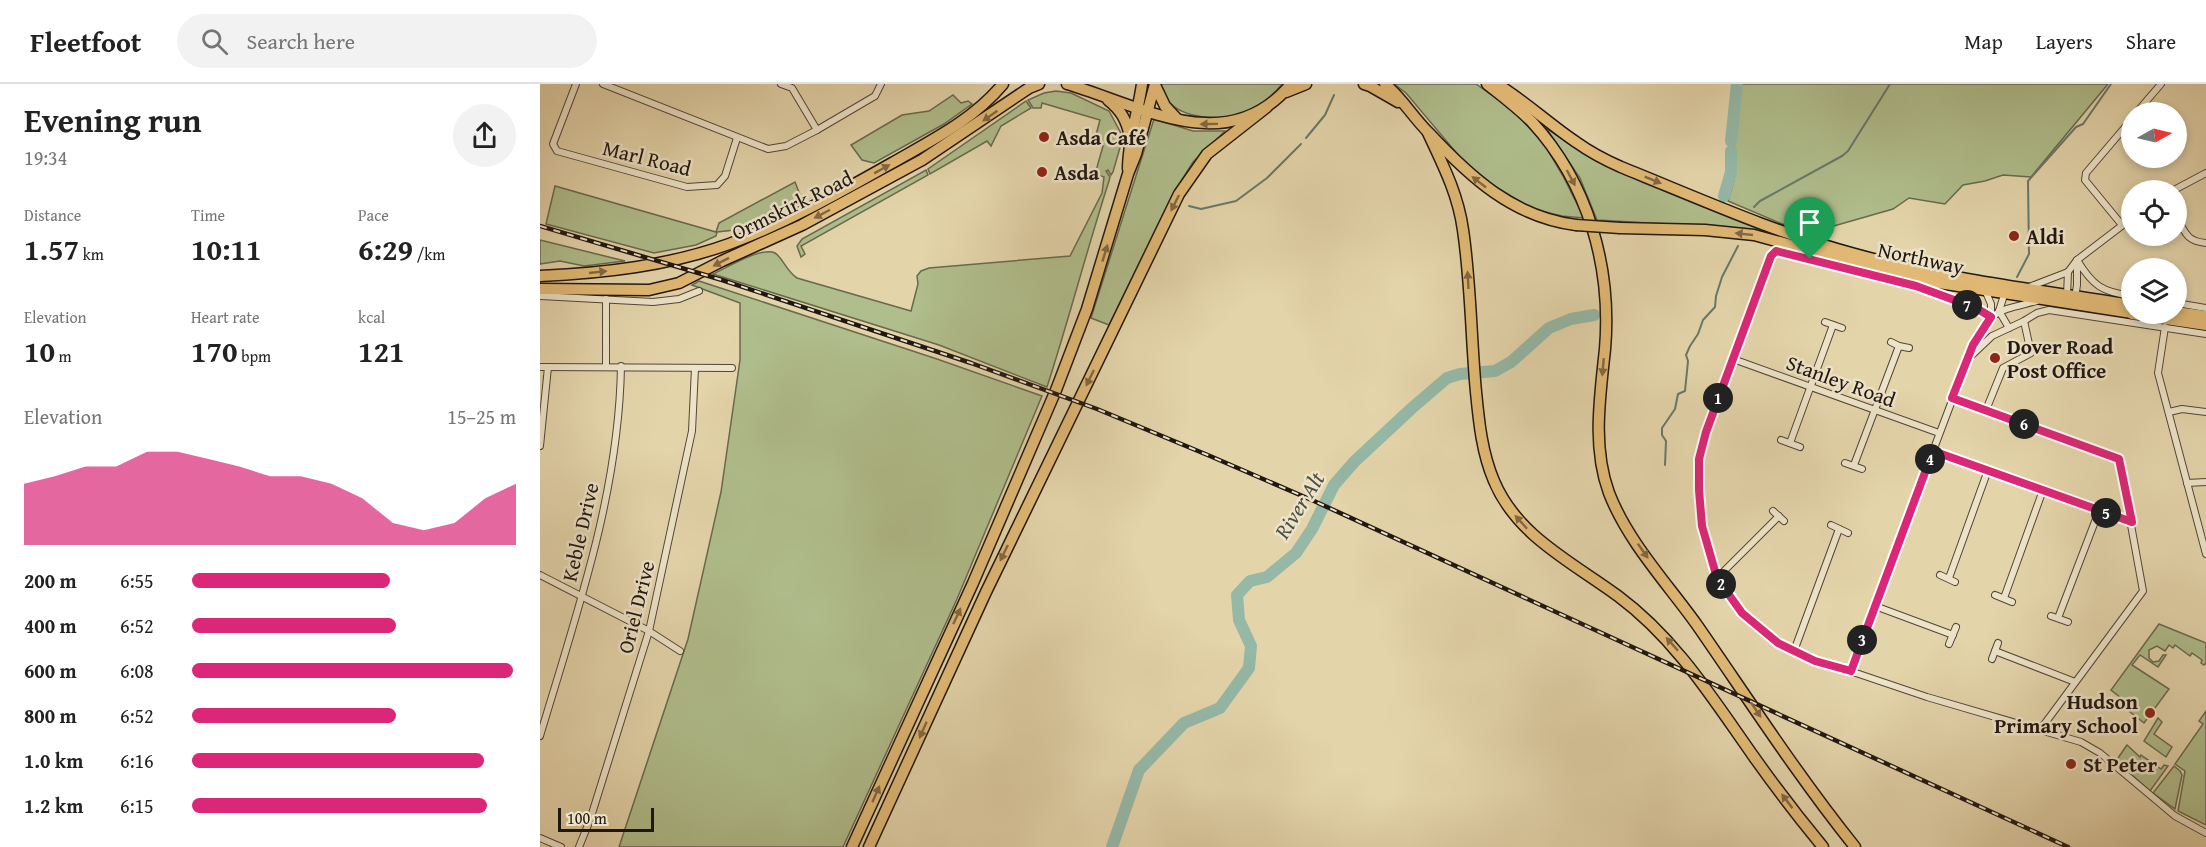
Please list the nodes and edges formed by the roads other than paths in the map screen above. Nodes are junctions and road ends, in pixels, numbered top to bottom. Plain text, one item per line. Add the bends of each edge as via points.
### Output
1 (576, 84) edge
2 (603, 84) edge
3 (780, 84) edge
4 (881, 84) edge
5 (1003, 84) edge
6 (1039, 84) edge
7 (1142, 84) edge
8 (1154, 84) edge
9 (1291, 84) edge
10 (1306, 84) edge
11 (1364, 84) edge
12 (1385, 84) edge
13 (1487, 84) edge
14 (1497, 84) edge
15 (2161, 84) edge
16 (1072, 86) edge
17 (1283, 93) junction
18 (1104, 97) junction
19 (2146, 102) edge
20 (1267, 107) junction
21 (1406, 107) junction
22 (1144, 110) junction
23 (1179, 120) junction
24 (817, 130) junction
25 (2121, 132) edge
26 (1428, 133) junction
27 (737, 138) junction
28 (1131, 140) junction
29 (2206, 173) edge
30 (1128, 174) junction
31 (2187, 183) edge
32 (2121, 224) edge
33 (2121, 226) edge
34 (2187, 234) edge
35 (2206, 243) edge
36 (2077, 260) junction
37 (2068, 272) junction
38 (540, 276) edge
39 (2026, 288) junction
40 (540, 289) edge
41 (2006, 289) junction
42 (1985, 290) junction
43 (699, 291) dead end
44 (2121, 295) edge
45 (540, 296) edge
46 (2071, 298) junction
47 (606, 299) junction
48 (2043, 300) junction
49 (2121, 304) edge
50 (2187, 305) edge
51 (2206, 308) edge
52 (2121, 310) edge
53 (1999, 311) junction
54 (2187, 313) edge
55 (2206, 316) edge
56 (1991, 317) junction
57 (2024, 321) junction
58 (1825, 322) dead end
59 (2187, 322) edge
60 (1833, 325) junction
61 (2206, 325) edge
62 (2165, 327) junction
63 (1842, 328) dead end
64 (1984, 328) junction
65 (2008, 328) junction
66 (2206, 334) edge
67 (1992, 336) junction
68 (1891, 342) dead end
69 (1899, 346) junction
70 (1909, 348) dead end
71 (1969, 357) junction
72 (1733, 359) junction
73 (606, 366) junction
74 (621, 366) junction
75 (540, 367) edge
76 (548, 367) junction
77 (695, 368) junction
78 (732, 368) dead end
79 (1811, 387) junction
80 (1952, 398) junction
81 (1875, 410) junction
82 (1986, 410) junction
83 (2169, 412) junction
84 (2206, 412) edge
85 (1939, 433) junction
86 (1780, 440) dead end
87 (1790, 443) junction
88 (540, 446) edge
89 (1800, 447) dead end
90 (1933, 451) junction
91 (1845, 463) dead end
92 (1854, 465) junction
93 (1862, 469) dead end
94 (1988, 470) junction
95 (2206, 482) edge
96 (2187, 483) junction
97 (2043, 490) junction
98 (2099, 511) junction
99 (1779, 516) dead end
100 (2132, 522) junction
101 (1831, 525) dead end
102 (1839, 529) junction
103 (1848, 533) dead end
104 (2206, 554) edge
105 (540, 575) edge
106 (1940, 575) dead end
107 (1717, 578) junction
108 (1995, 595) dead end
109 (582, 597) junction
110 (2004, 598) junction
111 (2012, 602) dead end
112 (1875, 606) junction
113 (2051, 616) dead end
114 (2058, 618) junction
115 (2068, 622) dead end
116 (1956, 627) dead end
117 (649, 632) junction
118 (1953, 635) junction
119 (1998, 643) dead end
120 (1949, 644) dead end
121 (680, 651) dead end
122 (1794, 651) junction
123 (1995, 651) junction
124 (1992, 659) dead end
125 (1851, 671) junction
126 (2074, 682) junction
127 (2040, 730) junction
128 (540, 736) edge
129 (2206, 832) edge
130 (540, 838) edge
131 (561, 847) edge
132 (579, 847) edge
133 (852, 847) edge
134 (869, 847) edge
135 (1823, 847) edge
136 (1855, 847) edge

1 - 27 street, Marl Road via 554,149 687,187 704,187 717,185 725,176
2 - 27 street
3 - 24 street via 792,88
4 - 24 street via 875,96
38 -> 5 highway, Ormskirk Road via 646,266 704,252 755,233 828,199 940,136 973,114
6 -> 40 highway, Ormskirk Road via 922,160 802,225 679,283 648,290
7 - 22 highway
8 - 22 highway
8 - 23 highway via 1165,106
9 - 17 highway
10 - 17 highway
11 - 21 highway
12 - 21 highway
13 -> 136 highway via 1523,114 1552,148 1575,184 1595,233 1606,317 1599,436 1602,468 1612,499 1633,537
14 -> 41 highway, Northway via 1576,142 1621,167 1801,238
15 - 19 street
16 - 18 highway
17 - 20 highway
18 - 22 highway
18 - 28 highway via 1126,120
20 -> 23 highway via 1227,123
20 -> 134 highway via 1208,154 1179,194 986,591
21 - 26 highway
22 - 23 highway
22 - 28 highway
22 - 30 highway
24 - 27 street via 786,146 768,149
25 - 32 street via 2086,173 2085,180
42 -> 26 highway, Northway, bridge via 1897,274 1754,235 1576,225 1546,219 1495,194 1465,171
135 -> 26 highway via 1688,663 1663,635 1617,596 1545,545 1515,517 1494,482 1478,421 1460,214 1450,178
28 - 30 highway
29 - 31 street
133 -> 30 highway via 1056,390 1087,309
33 - 36 street
34 - 35 street via 2194,242
36 - 37 street
36 - 44 street via 2098,287
36 - 46 street
37 - 39 street
37 - 46 street
39 - 41 highway, Northway
39 - 46 highway, Northway
41 - 42 highway, Northway
41 - 48 highway, Northway
41 - 53 street
42 - 56 street
43 - 47 street via 666,302
45 - 47 street
46 - 48 highway, Northway
46 - 49 highway, Northway
46 - 52 highway, Northway
47 - 73 street
48 - 53 street
50 - 51 street
53 - 56 street
53 - 65 street
54 - 55 highway
56 - 64 street
56 - 72 street, Northway via 1916,286 1774,252
57 - 62 street via 2037,312 2049,310
57 - 65 street
57 - 82 street via 2031,353 2003,368
58 - 60 street
59 - 61 highway, Northway
60 - 63 street
60 - 79 street
62 - 66 street
62 - 83 street via 2158,373
64 - 67 street
64 - 71 street
65 - 67 street
67 - 71 street
68 - 69 street
69 - 70 street
69 - 81 street
71 - 80 street
72 - 79 street, Stanley Road
72 - 107 street via 1699,459 1702,526
73 - 74 street
73 - 76 street
74 - 77 street
74 - 109 street, Keble Drive via 617,432 608,486
75 - 76 street
76 - 88 street
77 - 78 street
77 - 117 street, Oriel Drive via 692,431
79 - 81 street, Stanley Road
79 - 87 street
80 - 82 street
80 - 85 street
81 - 85 street, Stanley Road
81 - 92 street
82 - 100 street via 2119,459
83 - 84 street
83 - 96 street
85 - 90 street
86 - 87 street
87 - 89 street
90 - 94 street
90 - 112 street
91 - 92 street
92 - 93 street
94 - 97 street
94 - 106 street via 1952,580
95 - 96 street
96 - 104 street
97 - 98 street
97 - 110 street
98 - 100 street
98 - 114 street
99 - 107 street
100 - 126 street via 2143,591
101 - 102 street
102 - 103 street
102 - 122 street
105 - 109 street
107 - 122 street via 1742,613
108 - 110 street
109 - 117 street
109 - 128 street, Keble Drive
110 - 111 street
112 - 118 street
112 - 125 street
113 - 114 street
114 - 115 street
116 - 118 street
117 - 121 street
117 - 132 street, Oriel Drive
118 - 120 street
119 - 123 street
122 - 125 street
123 - 124 street
123 - 126 street
125 - 127 street
126 - 127 street
127 - 129 street via 2082,742 2100,753 2175,816
130 - 131 street

